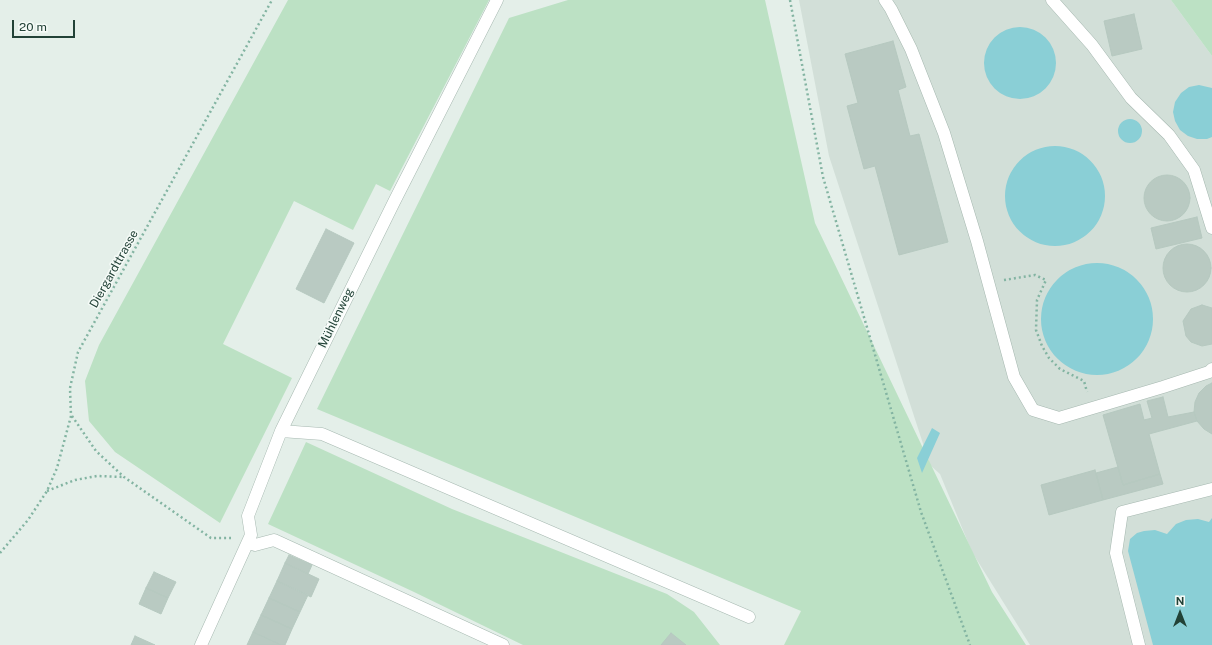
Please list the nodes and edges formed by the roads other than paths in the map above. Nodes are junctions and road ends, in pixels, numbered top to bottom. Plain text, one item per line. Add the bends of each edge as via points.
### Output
1 (497, 0) edge
2 (885, 0) edge
3 (1052, 0) edge
4 (1212, 228) edge
5 (1212, 369) edge
6 (281, 431) junction
7 (1212, 489) edge
8 (248, 542) junction
9 (749, 616) dead end
10 (200, 645) edge
11 (503, 645) edge
12 (1139, 645) edge

1 - 6 street, Mühlenweg
2 - 5 street via 911,49 944,133 1014,377 1033,410 1059,418 1201,375
3 - 4 street via 1092,45 1131,98 1169,135 1194,170
6 - 8 street, Mühlenweg via 248,516 251,535
6 - 9 street via 322,434
7 - 12 street via 1122,512 1116,553
8 - 10 street, Mühlenweg
8 - 11 street via 255,545 274,540

